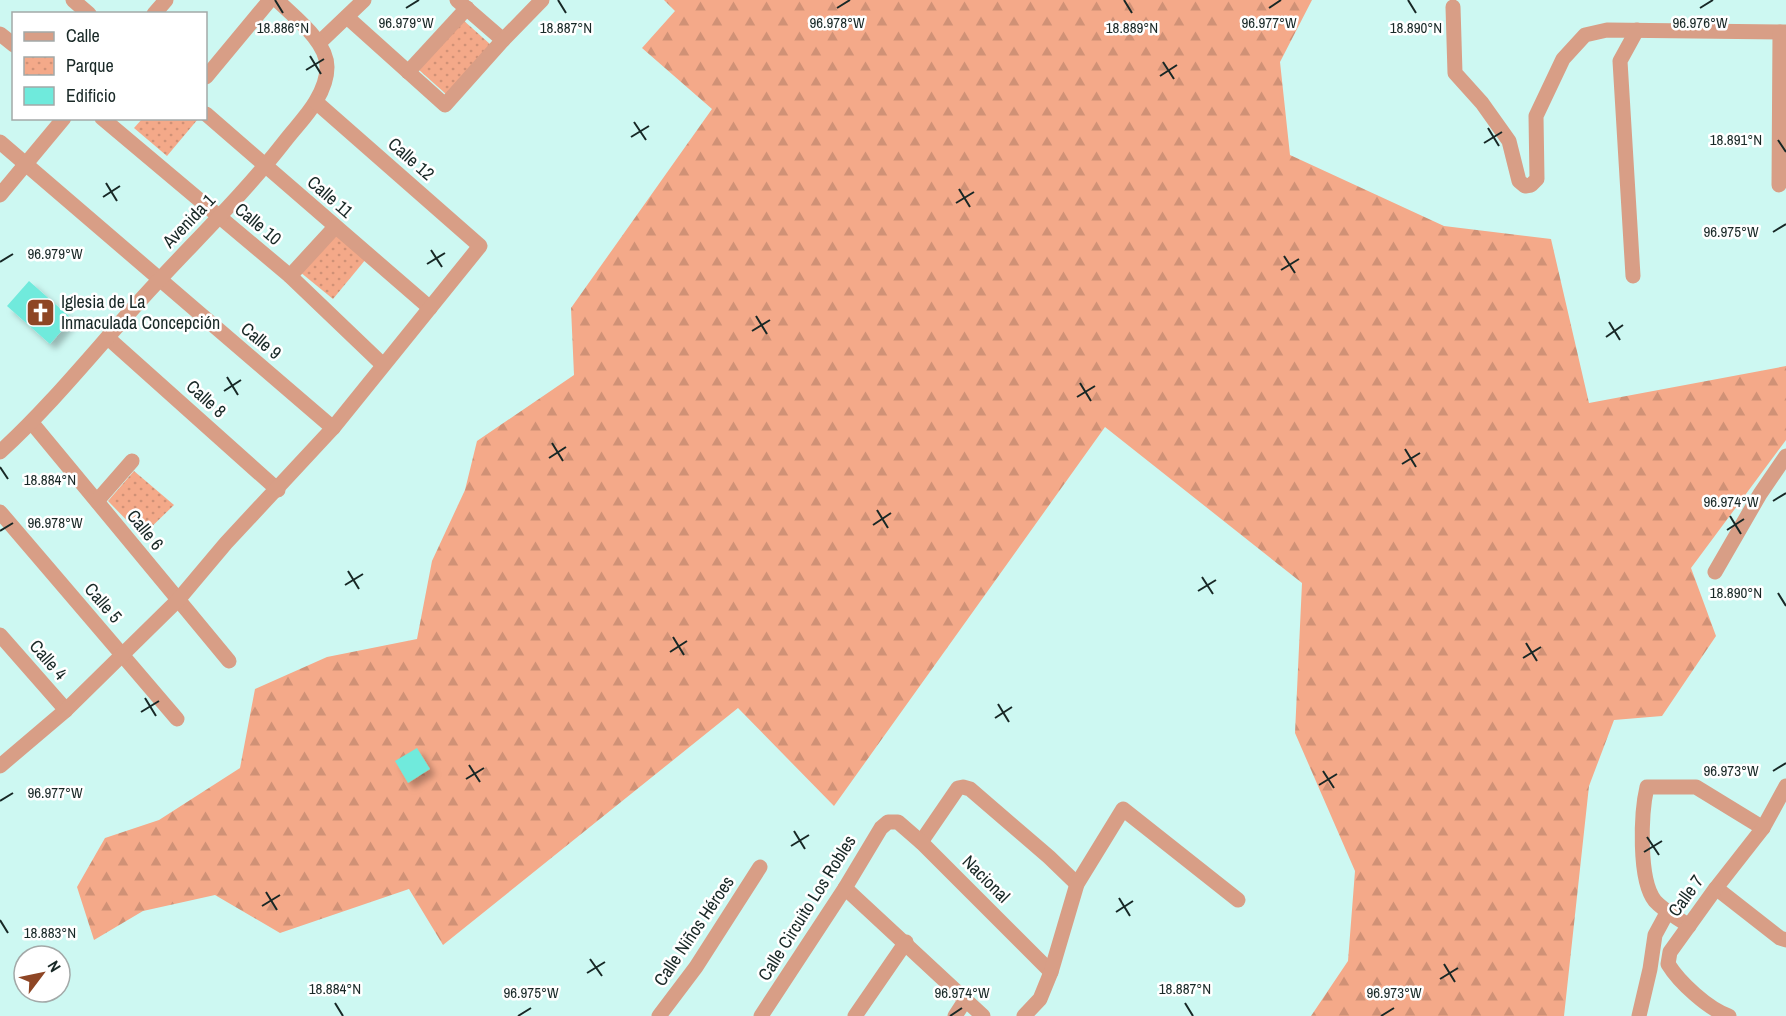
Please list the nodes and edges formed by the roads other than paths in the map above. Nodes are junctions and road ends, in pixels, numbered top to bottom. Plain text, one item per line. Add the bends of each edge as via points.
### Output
1 (73, 0) edge
2 (166, 0) edge
3 (270, 0) edge
4 (277, 0) edge
5 (364, 0) edge
6 (542, 0) edge
7 (462, 4) edge
8 (1453, 8) dead end
9 (87, 12) edge
10 (156, 12) edge
11 (347, 17) junction
12 (1637, 30) junction
13 (1783, 32) edge
14 (0, 34) edge
15 (503, 40) junction
16 (320, 42) junction
17 (12, 43) edge
18 (408, 72) junction
19 (207, 76) edge
20 (316, 102) junction
21 (207, 115) edge
22 (62, 120) edge
23 (104, 120) edge
24 (0, 142) edge
25 (26, 164) junction
26 (265, 166) junction
27 (1779, 185) dead end
28 (0, 195) edge
29 (220, 217) junction
30 (335, 227) junction
31 (290, 276) junction
32 (1633, 276) dead end
33 (159, 280) junction
34 (430, 308) junction
35 (108, 338) junction
36 (383, 365) junction
37 (32, 423) junction
38 (333, 428) junction
39 (0, 452) edge
40 (1786, 456) edge
41 (132, 461) dead end
42 (278, 490) junction
43 (97, 501) junction
44 (0, 512) edge
45 (1715, 572) dead end
46 (178, 600) junction
47 (0, 635) edge
48 (122, 655) junction
49 (229, 661) dead end
50 (66, 710) junction
51 (177, 719) dead end
52 (0, 766) edge
53 (1786, 786) edge
54 (888, 822) joint
55 (1763, 828) junction
56 (921, 842) junction
57 (760, 867) dead end
58 (1077, 884) junction
59 (845, 888) junction
60 (1716, 888) junction
61 (1238, 900) dead end
62 (1668, 911) junction
63 (1689, 926) junction
64 (1786, 940) edge
65 (906, 942) junction
66 (1051, 972) junction
67 (966, 999) junction
68 (659, 1016) edge
69 (761, 1016) edge
70 (855, 1016) edge
71 (955, 1016) edge
72 (983, 1016) edge
73 (1024, 1016) edge
74 (1639, 1016) edge
75 (1729, 1016) edge

1 - 9 street
2 - 10 street
3 - 19 street
4 - 16 street
5 - 11 street
6 - 15 street
7 - 15 street
7 - 18 street
8 - 12 street via 1455,73 1509,141 1519,181 1525,186 1537,179 1536,116 1563,59 1585,35
11 - 16 street
11 - 18 street
12 - 13 street
12 - 32 street via 1620,61
13 - 27 street
14 - 17 street
15 - 18 street via 445,105
16 - 20 street, Avenida 1 via 327,65 326,79
20 - 26 street, Avenida 1
20 - 34 street, Calle 12 via 480,246
21 - 26 street, Calle 11
22 - 25 street
23 - 29 street, Calle 10
24 - 25 street, Calle 9
25 - 28 street
25 - 33 street, Calle 9
26 - 29 street, Avenida 1
26 - 30 street, Calle 11
29 - 31 street, Calle 10
29 - 33 street, Avenida 1
30 - 31 street
30 - 34 street, Calle 11
31 - 36 street, Calle 10
33 - 35 street, Avenida 1
33 - 38 street, Calle 9
34 - 36 street
35 - 37 street, Avenida 1
35 - 42 street, Calle 8
36 - 38 street
37 - 39 street, Avenida 1
37 - 43 street, Calle 6
38 - 42 street
40 - 45 street
41 - 43 street
42 - 46 street
43 - 46 street, Calle 6
44 - 48 street, Calle 5
46 - 48 street
46 - 49 street, Calle 6
47 - 50 street, Calle 4
48 - 50 street
48 - 51 street, Calle 5
50 - 52 street
53 - 55 street, Calle 7
54 - 56 street, Nacional via 898,822
54 - 59 street, Calle Circuito Los Robles
55 - 60 street, Calle 7
55 - 62 street via 1696,787 1647,787 1643,868 1654,900
56 - 58 street via 958,788 963,787 970,789
56 - 66 street, Nacional
57 - 68 street, Calle Niños Héroes via 696,967
58 - 61 street via 1123,809
58 - 66 street
59 - 65 street
59 - 69 street, Calle Circuito Los Robles
60 - 63 street, Calle 7
60 - 64 street
62 - 63 street
62 - 74 street via 1655,935
63 - 75 street, Calle 7 via 1670,952 1668,964 1717,1012
65 - 67 street
65 - 70 street
66 - 73 street via 1040,999
67 - 71 street
67 - 72 street

